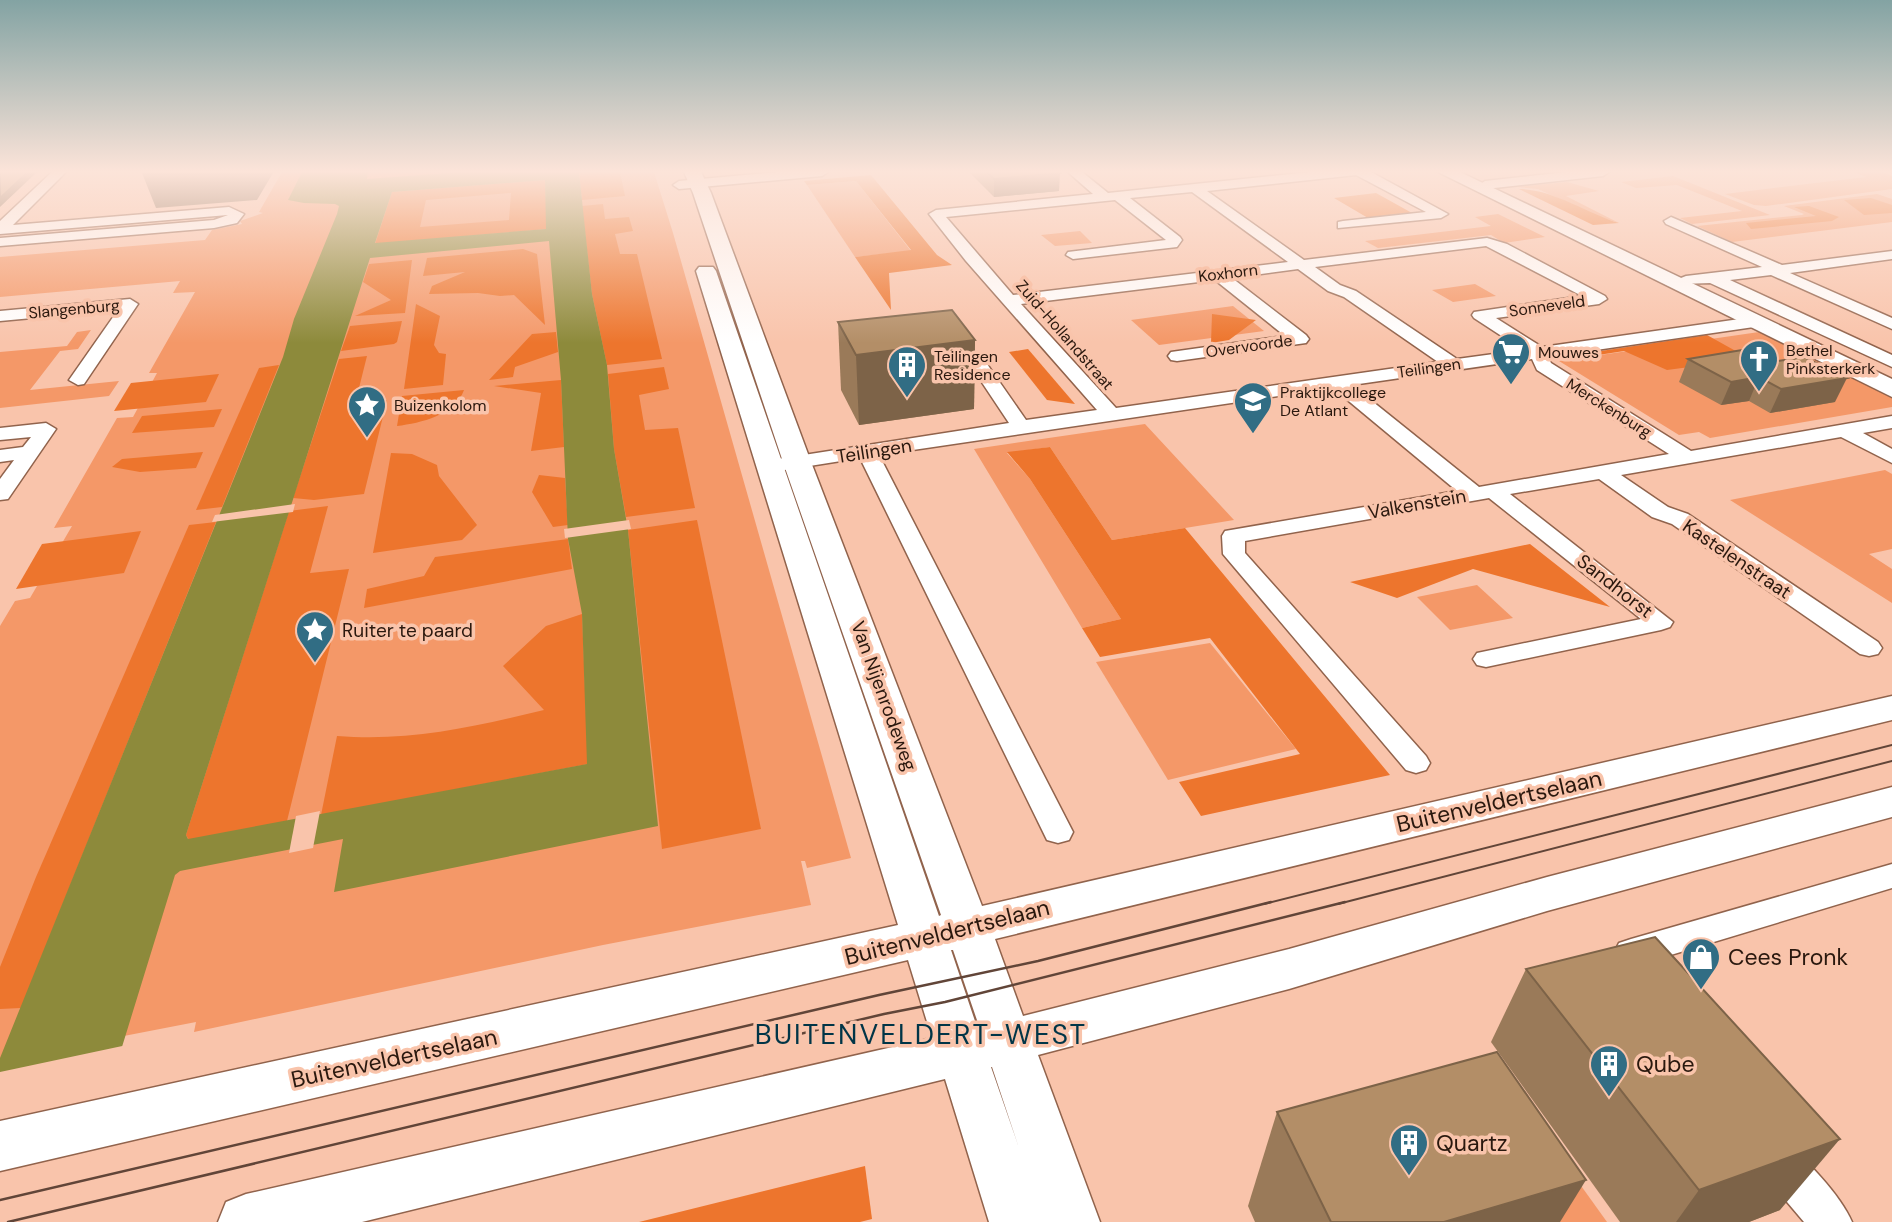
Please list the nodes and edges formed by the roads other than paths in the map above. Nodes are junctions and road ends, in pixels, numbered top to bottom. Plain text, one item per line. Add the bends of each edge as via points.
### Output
1 (154, 229) edge
2 (702, 229) edge
3 (948, 229) edge
4 (1159, 229) edge
5 (1251, 229) edge
6 (1570, 229) edge
7 (1688, 229) edge
8 (0, 242) edge
9 (1487, 242) joint
10 (1073, 255) dead end
11 (1892, 255) edge
12 (1300, 265) junction
13 (1776, 270) junction
14 (1219, 275) junction
15 (1712, 278) junction
16 (1680, 282) junction
17 (1011, 300) junction
18 (0, 316) edge
19 (120, 319) junction
20 (1761, 321) junction
21 (1892, 324) edge
22 (0, 331) edge
23 (1538, 352) junction
24 (1177, 356) dead end
25 (1892, 362) edge
26 (1454, 365) junction
27 (919, 372) edge
28 (78, 380) dead end
29 (1892, 381) edge
30 (1336, 382) junction
31 (1892, 389) edge
32 (1112, 415) junction
33 (1892, 422) edge
34 (1021, 427) junction
35 (1843, 430) junction
36 (0, 434) edge
37 (29, 452) junction
38 (867, 452) junction
39 (0, 456) edge
40 (1687, 457) junction
41 (1892, 457) edge
42 (783, 464) junction
43 (1604, 473) junction
44 (1484, 493) junction
45 (0, 494) edge
46 (1869, 648) dead end
47 (1486, 659) dead end
48 (1892, 708) edge
49 (1416, 764) dead end
50 (1892, 802) edge
51 (1058, 832) dead end
52 (1892, 876) edge
53 (945, 933) junction
54 (1632, 991) edge
55 (984, 1047) junction
56 (1754, 1134) edge
57 (0, 1146) edge
58 (246, 1222) edge
59 (1017, 1222) edge
60 (1072, 1222) edge
61 (1831, 1222) edge

1 - 8 street
2 - 42 main road, Van Nijenrodeweg
3 - 17 street, Zuid-Hollandstraat
4 - 10 street via 1175,240 1172,244
5 - 12 street
6 - 16 main road
7 - 13 street
9 - 12 street, Koxhorn
9 - 23 street, Sonneveld via 1599,299 1480,315
11 - 13 street
12 - 14 street, Koxhorn
12 - 26 street
13 - 15 street
13 - 21 street
14 - 17 street, Koxhorn
14 - 24 street, Overvoorde via 1300,339
15 - 16 street
15 - 25 street
16 - 20 main road
17 - 32 street, Zuid-Hollandstraat
18 - 19 street, Slangenburg via 130,304
19 - 22 street, Slangenburg
19 - 28 street, Slangenburg
20 - 23 street, Teilingen
20 - 29 main road
20 - 31 main road
23 - 26 street, Teilingen
23 - 40 street, Merckenburg via 1543,366
26 - 30 street, Teilingen
27 - 34 street via 981,368
30 - 32 street, Teilingen
30 - 44 street
32 - 34 street, Teilingen
33 - 35 street, Valkenstein
34 - 38 street, Teilingen
35 - 40 street, Valkenstein
35 - 41 street
36 - 37 street via 46,429
37 - 39 street
37 - 45 street
38 - 42 street, Teilingen
38 - 51 street
40 - 43 street, Valkenstein
42 - 53 main road, Van Nijenrodeweg
42 - 53 main road, Van Nijenrodeweg
43 - 44 street, Valkenstein
43 - 46 street, Kastelenstraat
44 - 47 street, Sandhorst via 1661,622
44 - 49 street, Valkenstein via 1233,536 1234,554
48 - 53 main road, Buitenveldertselaan
50 - 55 main road via 1289,969
52 - 54 street via 1606,961
53 - 55 main road, Van Nijenrodeweg
53 - 57 main road, Buitenveldertselaan
55 - 58 main road
55 - 59 main road, Van Nijenrodeweg
55 - 60 main road, Van Nijenrodeweg
56 - 61 street

